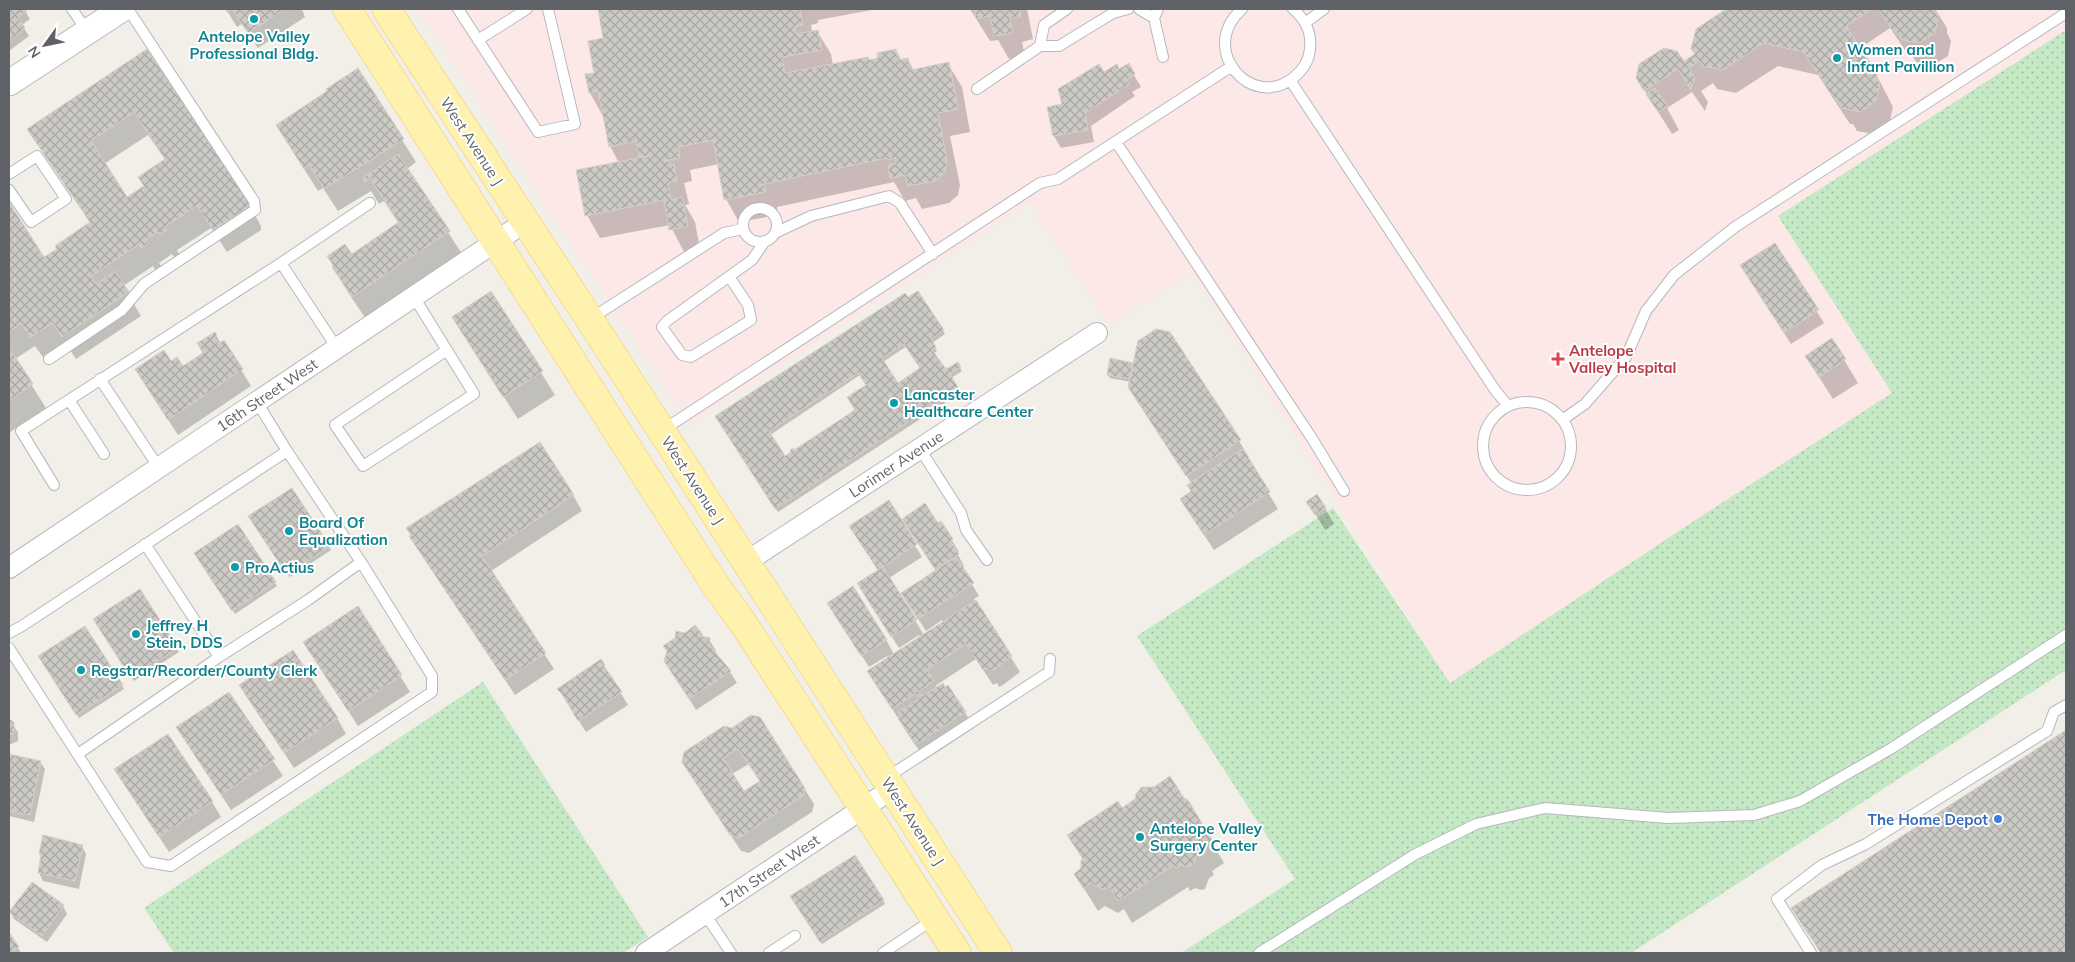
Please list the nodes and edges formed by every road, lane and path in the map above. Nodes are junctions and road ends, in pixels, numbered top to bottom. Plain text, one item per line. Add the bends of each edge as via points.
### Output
1 (72, 9) edge
2 (122, 9) edge
3 (128, 9) edge
4 (346, 9) edge
5 (386, 9) edge
6 (458, 9) edge
7 (527, 9) edge
8 (548, 9) edge
9 (1067, 9) edge
10 (1128, 9) edge
11 (1139, 9) edge
12 (1242, 9) edge
13 (1293, 9) edge
14 (1324, 9) edge
15 (1156, 13) edge
16 (1231, 13) edge
17 (2066, 13) edge
18 (1305, 23) junction
19 (87, 32) junction
20 (478, 40) junction
21 (1040, 46) junction
22 (1163, 57) dead end
23 (1232, 66) junction
24 (1290, 80) junction
25 (9, 83) edge
26 (977, 89) dead end
27 (1116, 142) junction
28 (9, 174) edge
29 (9, 190) edge
30 (370, 203) dead end
31 (526, 222) junction
32 (743, 229) junction
33 (775, 233) junction
34 (765, 241) junction
35 (496, 242) junction
36 (933, 254) junction
37 (281, 263) junction
38 (730, 278) junction
39 (414, 297) junction
40 (590, 319) junction
41 (1097, 333) dead end
42 (336, 348) junction
43 (447, 350) junction
44 (49, 359) dead end
45 (100, 379) junction
46 (69, 400) junction
47 (257, 402) junction
48 (1508, 406) junction
49 (1562, 420) junction
50 (661, 431) junction
51 (920, 448) junction
52 (630, 450) junction
53 (287, 451) junction
54 (104, 454) dead end
55 (159, 468) junction
56 (54, 485) dead end
57 (1344, 491) dead end
58 (145, 544) junction
59 (987, 560) dead end
60 (361, 562) junction
61 (746, 562) junction
62 (9, 568) edge
63 (714, 583) junction
64 (9, 632) edge
65 (2066, 635) edge
66 (9, 648) edge
67 (219, 657) junction
68 (1050, 659) dead end
69 (816, 671) junction
70 (2066, 704) edge
71 (78, 754) junction
72 (889, 784) junction
73 (863, 809) junction
74 (705, 914) junction
75 (935, 919) junction
76 (795, 936) dead end
77 (646, 953) edge
78 (731, 953) edge
79 (769, 953) edge
80 (883, 953) edge
81 (957, 953) edge
82 (998, 953) edge
83 (1259, 953) edge
84 (1811, 953) edge

1 - 19 lane
2 - 19 street
3 - 44 lane via 254,201 255,210 144,284 122,310
4 - 35 main road
5 - 31 main road, West Avenue J
6 - 20 lane
7 - 20 lane
8 - 20 lane via 575,124 538,132
9 - 21 lane via 1044,25
10 - 21 lane via 1113,13 1058,46
11 - 15 lane
12 - 16 lane
13 - 18 lane
14 - 18 lane
15 - 22 lane
16 - 23 lane via 1224,43
17 - 49 lane via 1735,226 1674,275 1646,311 1626,357 1585,404
18 - 24 lane via 1311,44 1309,55 1306,65
19 - 25 street
21 - 26 lane
23 - 24 lane via 1240,77 1258,86 1270,87
23 - 27 lane
24 - 48 lane
27 - 36 lane via 1058,179 1040,183
27 - 57 lane
28 - 29 lane via 37,156 66,199 30,222
30 - 37 lane
31 - 35 street, 16th Street West
31 - 40 main road, West Avenue J
32 - 33 lane via 747,213 762,207 776,217
32 - 34 lane via 754,241
32 - 40 lane via 724,233
33 - 34 lane
33 - 36 lane via 811,216 888,196 900,203
34 - 38 lane via 752,260
35 - 39 street, 16th Street West
35 - 52 main road
36 - 50 lane
37 - 42 lane
37 - 45 lane
38 - 38 lane via 662,327 682,355 691,357 751,320 748,305
39 - 42 street, 16th Street West
39 - 43 lane
40 - 50 main road, West Avenue J
41 - 51 street, Lorimer Avenue
42 - 47 street, 16th Street West
43 - 43 lane via 474,394 363,466 335,425
45 - 46 lane
45 - 55 lane
46 - 54 lane
46 - 56 lane via 20,431
47 - 53 lane
47 - 55 street, 16th Street West
48 - 49 lane via 1522,402 1538,403
48 - 49 lane via 1491,420 1485,430 1483,452 1491,472 1503,484 1518,490 1534,490 1549,485 1564,470 1571,450 1568,429
50 - 61 main road, West Avenue J
51 - 59 lane via 960,513 966,530
51 - 61 street, Lorimer Avenue
52 - 61 main road via 660,462 720,554
52 - 63 main road
53 - 58 lane
53 - 60 lane
55 - 62 street, 16th Street West
58 - 64 lane
58 - 67 lane
60 - 67 lane
60 - 71 lane via 432,676 432,692 171,866 146,862
61 - 69 main road, West Avenue J
63 - 69 main road via 744,589 786,654
63 - 73 main road
65 - 83 lane via 1892,748 1800,802 1754,815 1668,818 1545,808 1476,824 1414,855
66 - 71 lane
67 - 71 lane
68 - 72 lane via 1049,672
69 - 72 main road, West Avenue J
70 - 84 lane via 2054,712 2047,732 1866,844 1822,865 1777,899
72 - 73 street, 17th Street West
72 - 82 main road, West Avenue J
73 - 74 street, 17th Street West
73 - 75 main road
74 - 77 street, 17th Street West
74 - 78 lane
75 - 80 lane
75 - 81 main road
76 - 79 lane

